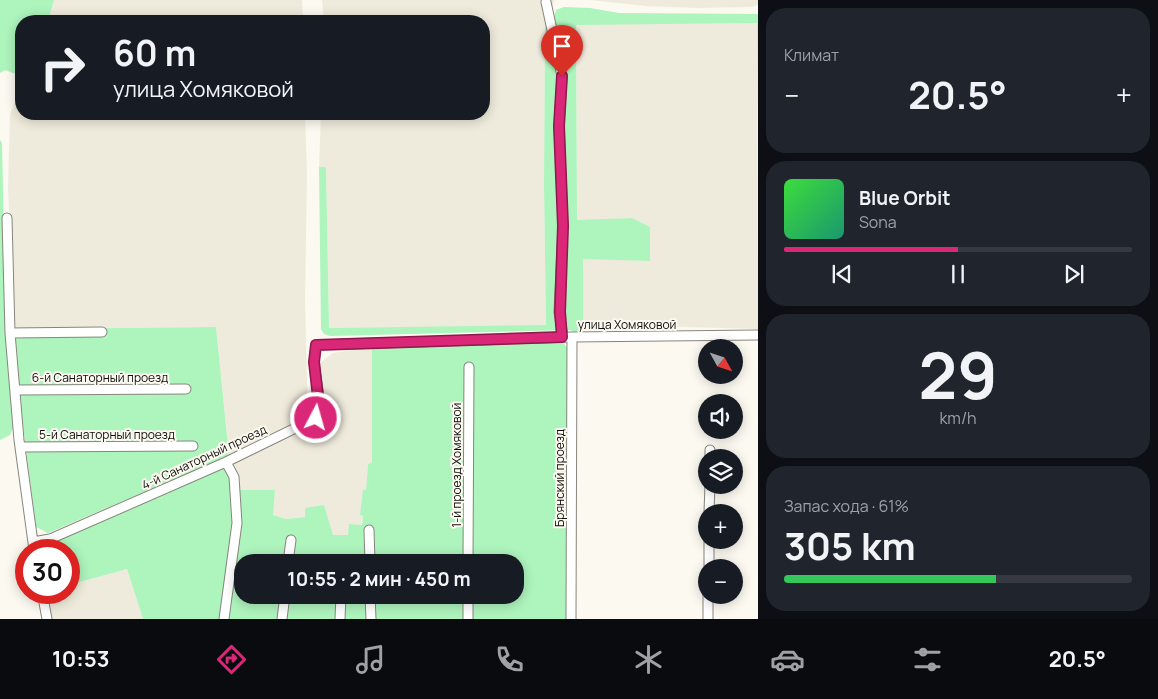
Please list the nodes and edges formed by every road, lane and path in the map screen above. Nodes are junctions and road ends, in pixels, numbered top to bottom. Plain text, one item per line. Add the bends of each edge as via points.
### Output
1 (546, 2) dead end
2 (7, 218) dead end
3 (102, 332) dead end
4 (10, 333) junction
5 (758, 335) edge
6 (567, 337) junction
7 (316, 345) joint
8 (469, 367) dead end
9 (186, 389) dead end
10 (15, 390) junction
11 (193, 446) dead end
12 (21, 447) junction
13 (226, 462) junction
14 (369, 530) dead end
15 (32, 539) edge
16 (50, 539) edge
17 (291, 540) dead end
18 (289, 554) edge
19 (370, 554) edge
20 (468, 554) edge
21 (44, 604) edge
22 (283, 604) edge
23 (341, 604) edge
24 (370, 604) edge
25 (468, 604) edge
26 (708, 604) edge
27 (47, 619) edge
28 (224, 619) edge
29 (282, 619) edge
30 (340, 619) edge
31 (371, 619) edge
32 (468, 619) edge
33 (572, 619) edge
34 (708, 619) edge

1 - 6 street, Брянский проезд via 562,76 559,126 563,226 560,312
2 - 4 street
3 - 4 street
4 - 10 street
5 - 6 street, улица Хомяковой
6 - 7 street, улица Хомяковой
6 - 33 street, Брянский проезд
7 - 13 street, 4-й Санаторный проезд via 316,418
8 - 20 street, 1-й проезд Хомяковой
9 - 10 street, 6-й Санаторный проезд
10 - 12 street
11 - 12 street, 5-й Санаторный проезд
12 - 15 street
13 - 16 street, 4-й Санаторный проезд
13 - 28 street via 234,477 237,523
14 - 19 street
17 - 18 street
21 - 27 street
22 - 29 street
23 - 30 street
24 - 31 street
25 - 32 street
26 - 34 street

